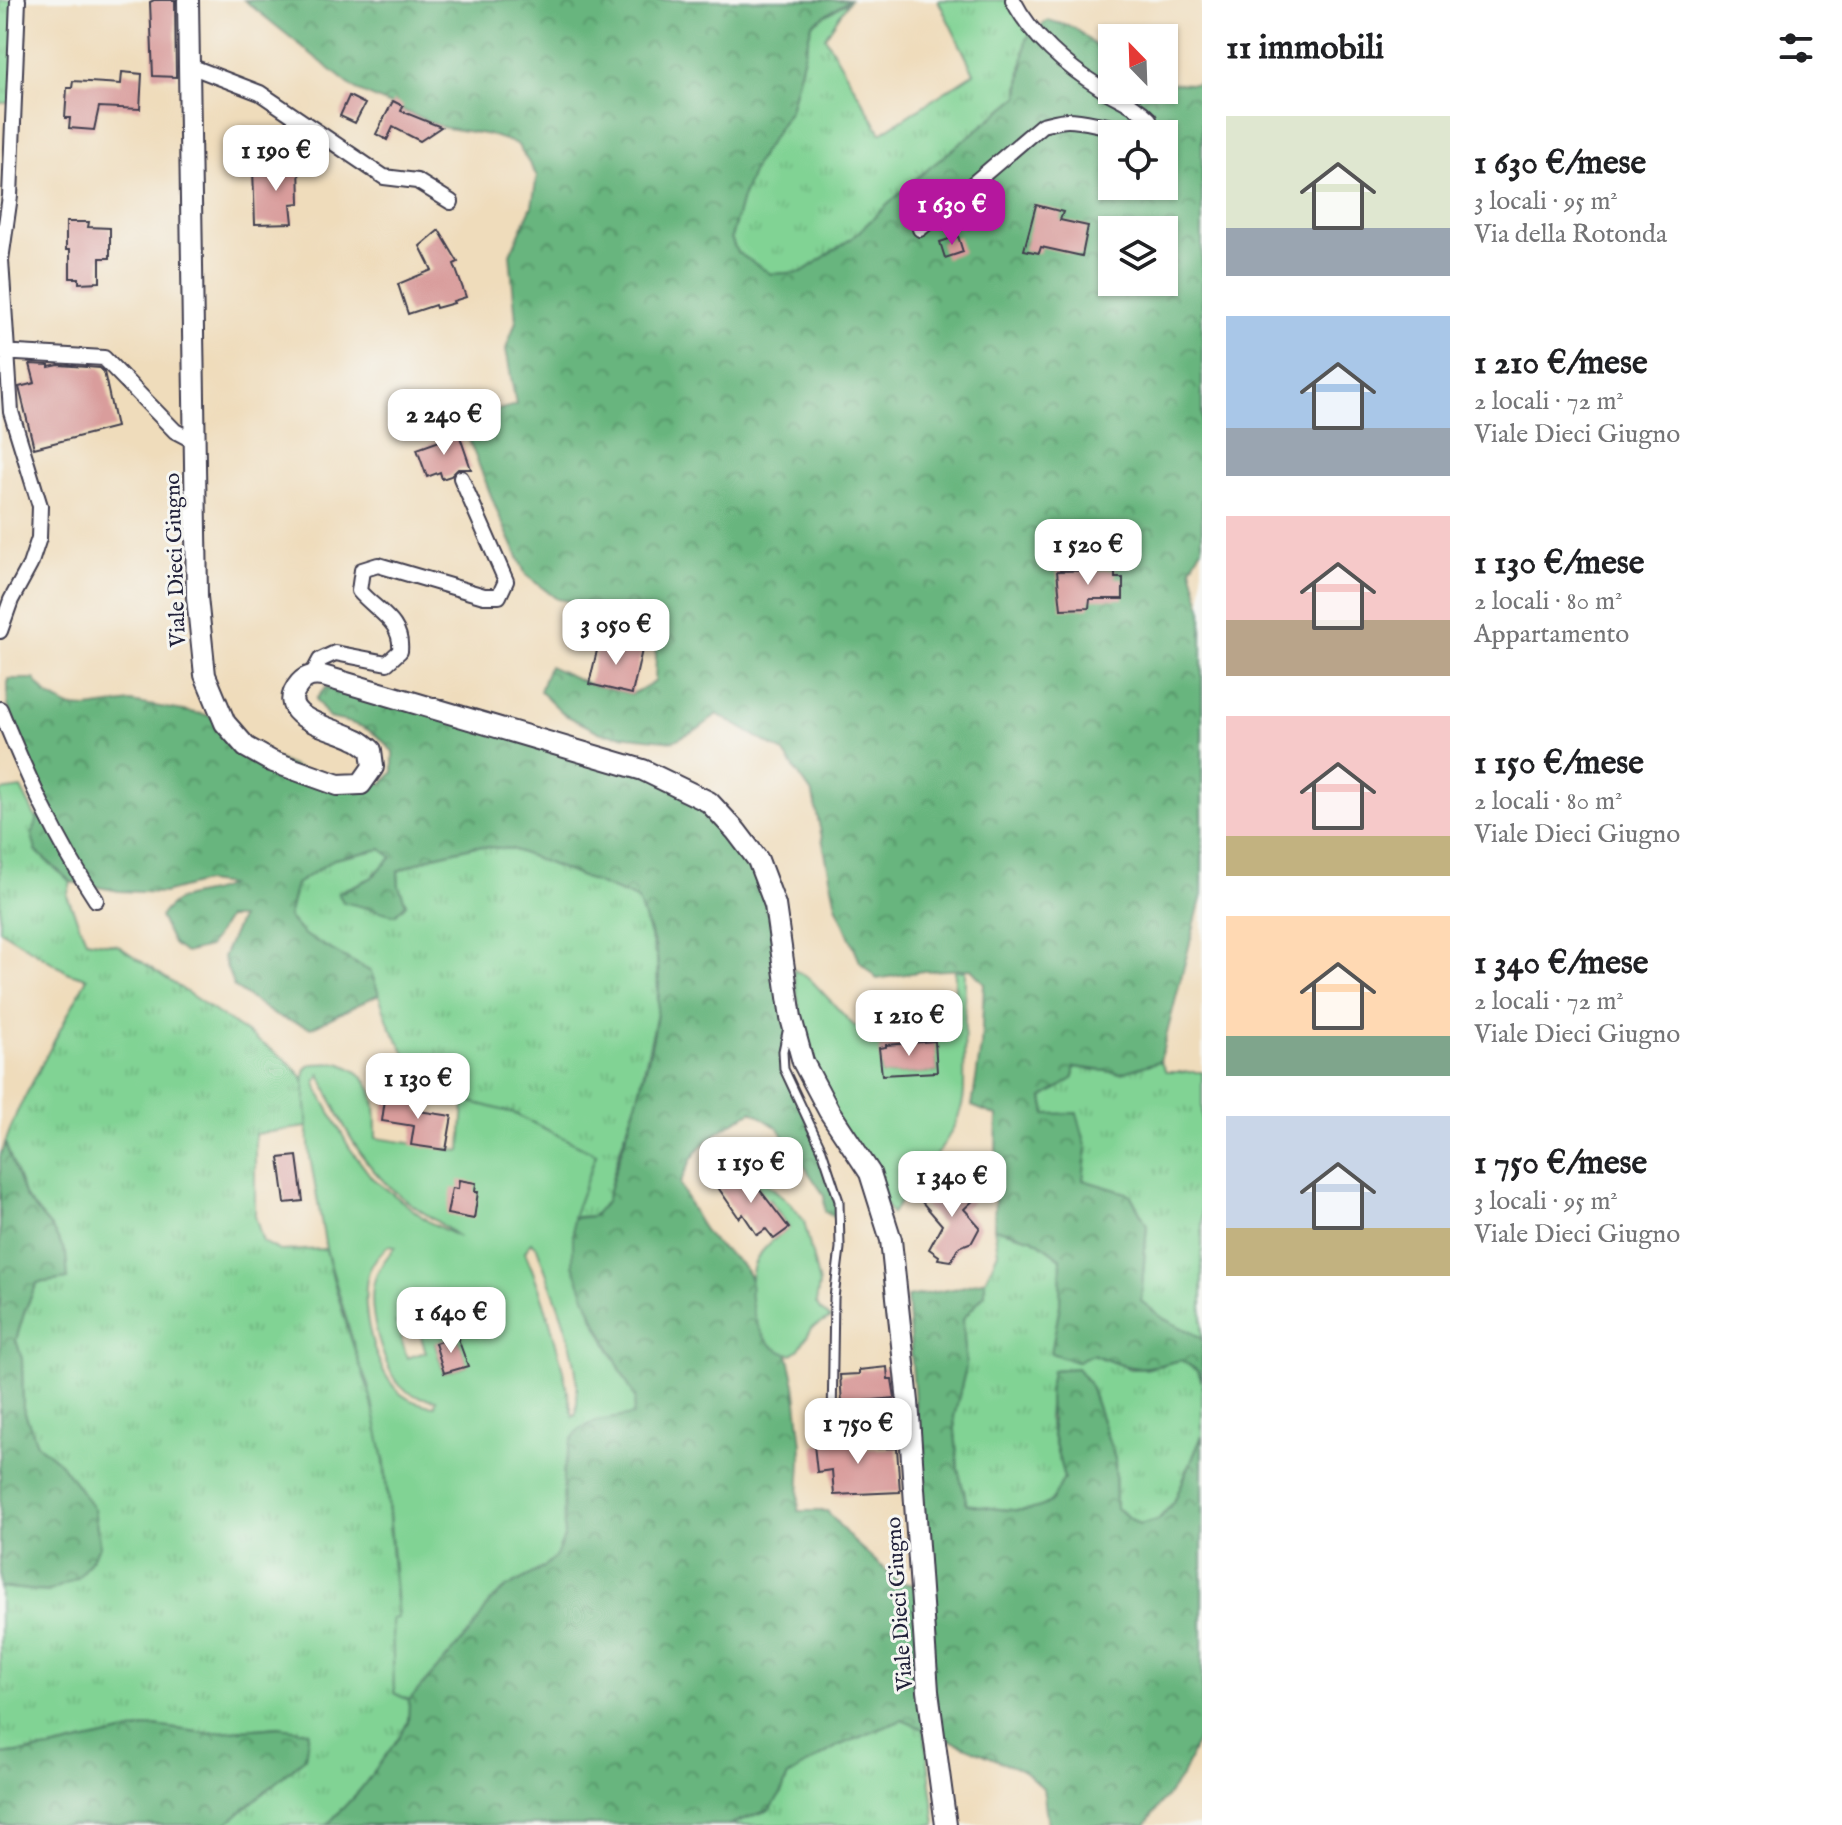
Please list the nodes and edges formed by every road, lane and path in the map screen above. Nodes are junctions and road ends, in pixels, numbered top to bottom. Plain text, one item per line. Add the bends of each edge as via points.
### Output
1 (18, 0) edge
2 (188, 0) edge
3 (1013, 0) edge
4 (190, 66) junction
5 (5, 196) edge
6 (451, 202) dead end
7 (920, 229) dead end
8 (3, 352) edge
9 (194, 441) junction
10 (461, 478) dead end
11 (0, 631) edge
12 (312, 675) junction
13 (0, 709) edge
14 (96, 900) dead end
15 (791, 1018) junction
16 (832, 1422) dead end
17 (946, 1825) edge

1 - 5 street
2 - 4 main road, Viale Dieci Giugno
3 - 7 street via 1047,45 1149,119 1138,127 1122,128 1067,120 1042,125
4 - 6 street via 260,93 384,177 417,181
4 - 9 main road, Viale Dieci Giugno
5 - 8 street
8 - 9 street via 104,358 175,431
8 - 11 street via 11,412 40,506 39,538
9 - 12 main road, Viale Dieci Giugno via 199,629 205,675 225,723 246,747 271,761 338,785 361,784 373,767 371,750 296,712 298,685
10 - 12 street, Viale Dieci Giugno via 506,581 499,596 378,565 362,570 359,591 397,627 400,651 387,663 335,653 320,660
12 - 15 main road, Viale Dieci Giugno via 643,770 709,802 758,860 775,905
13 - 14 street via 33,791
15 - 16 lane, Viale Dieci Giugno via 784,1069 839,1201
15 - 17 main road, Viale Dieci Giugno via 803,1062 870,1173 891,1240 928,1691

